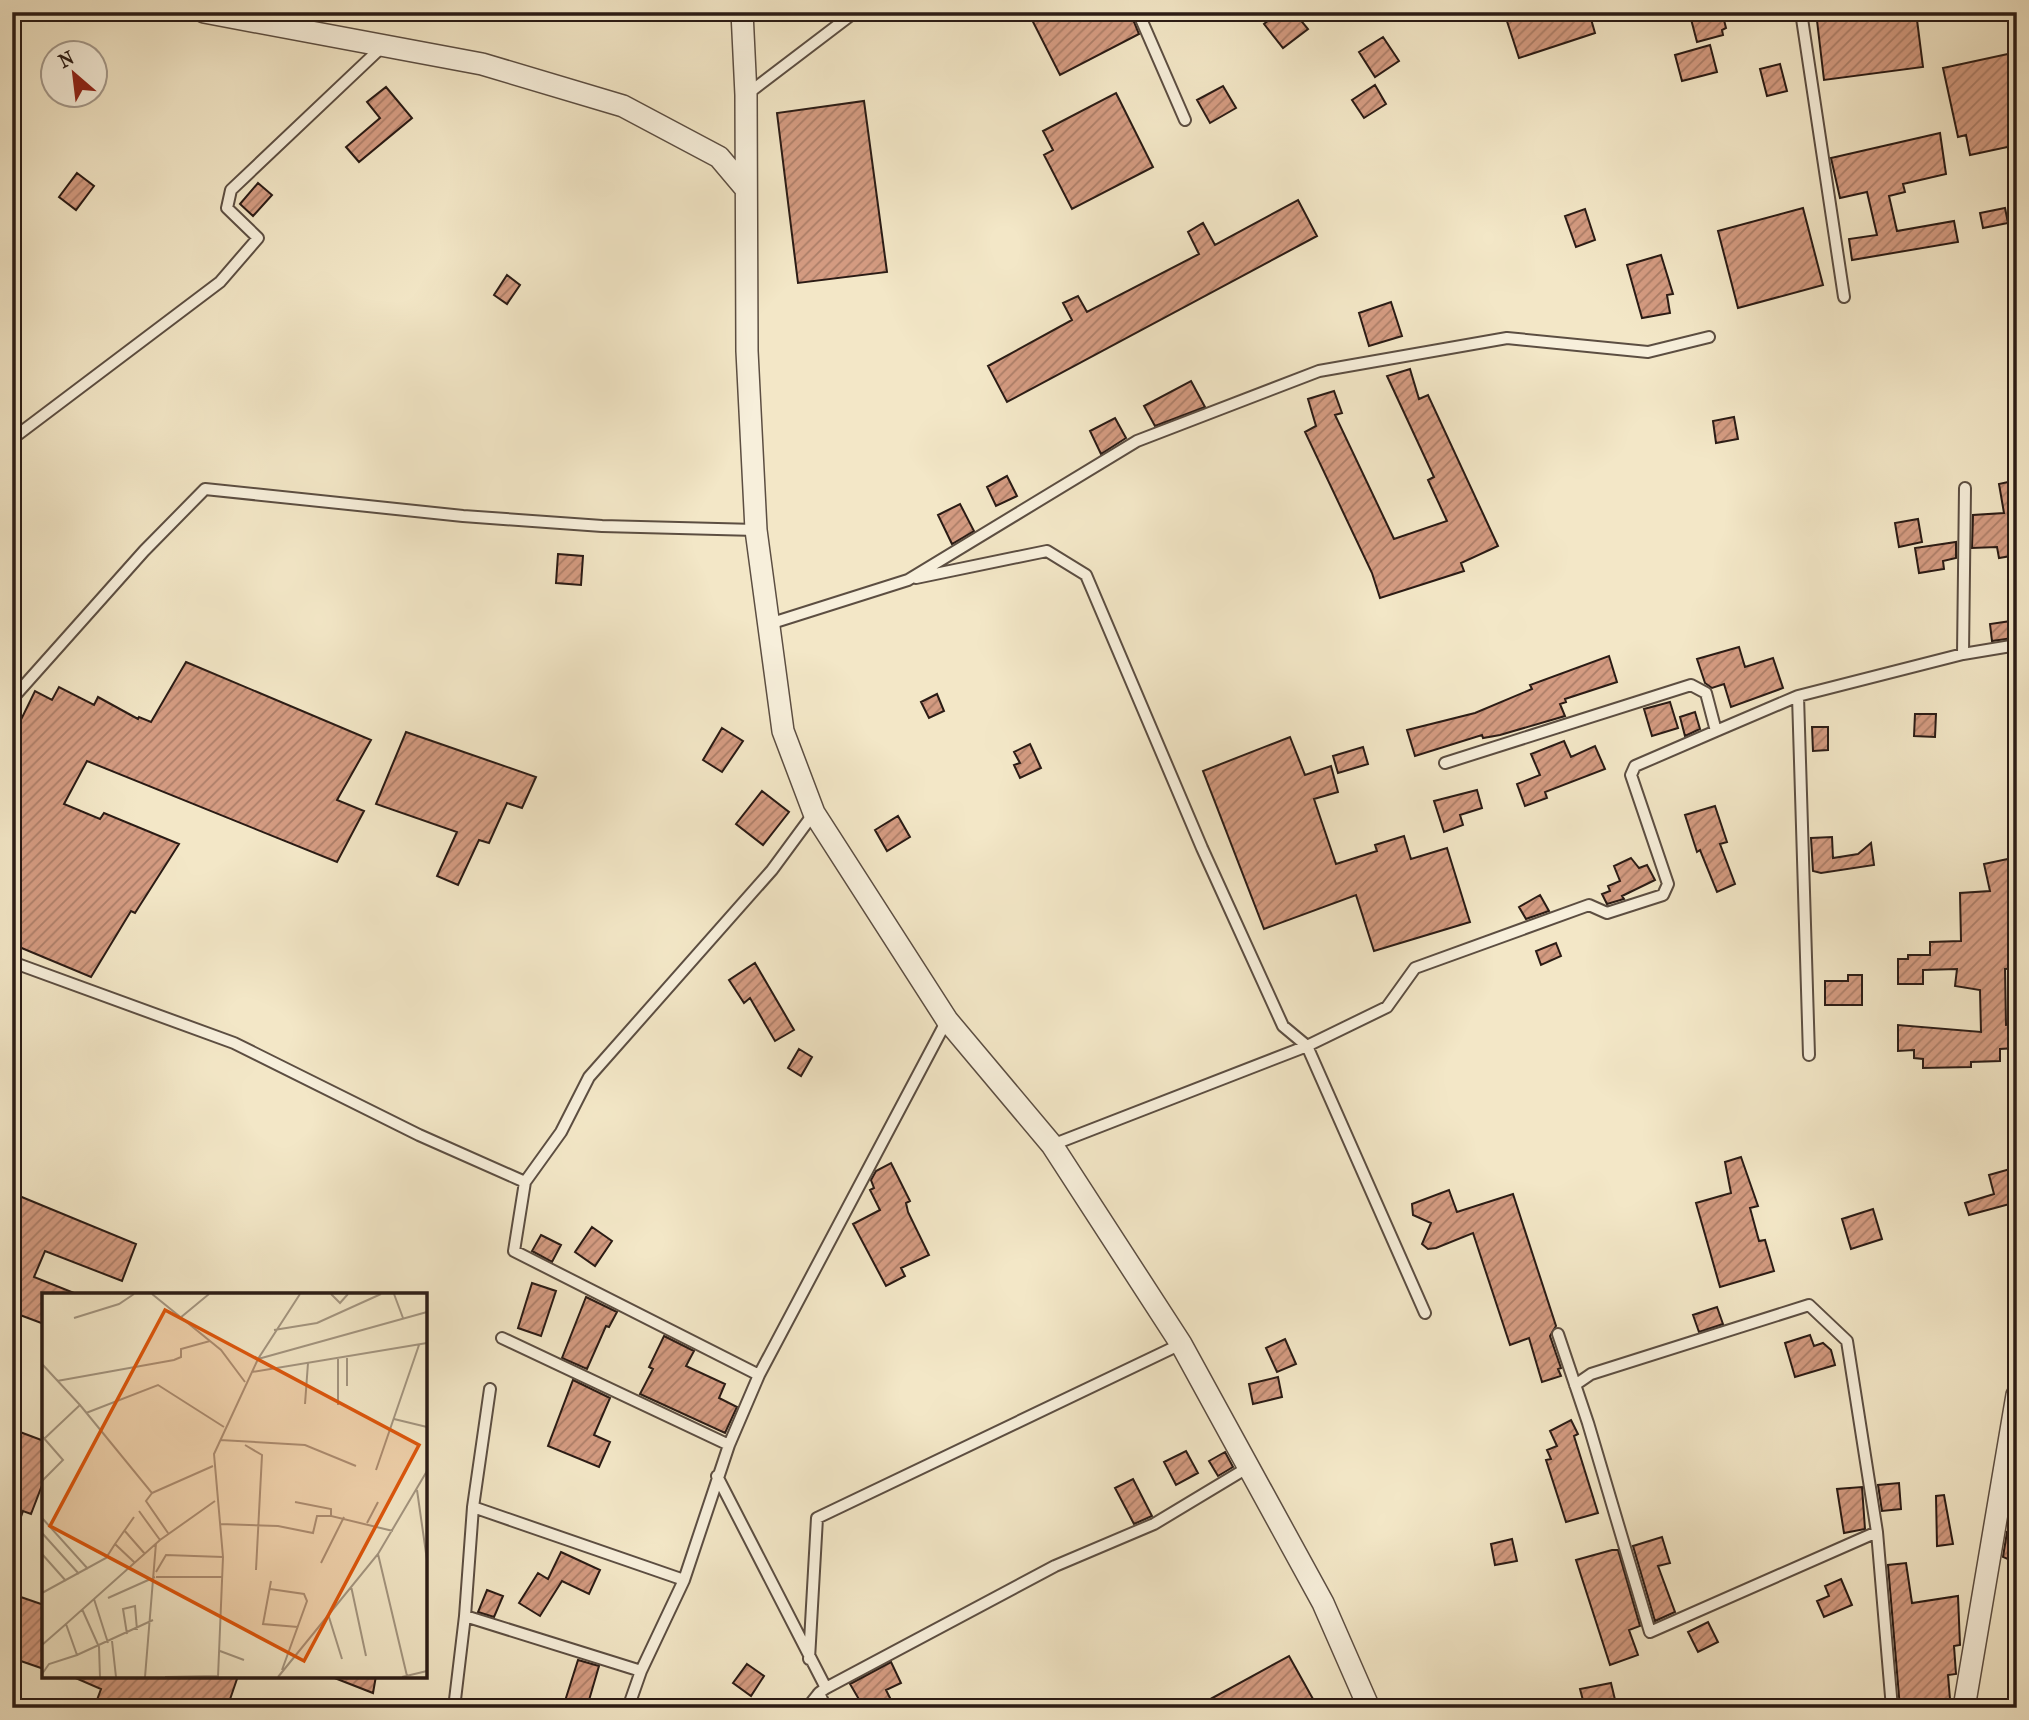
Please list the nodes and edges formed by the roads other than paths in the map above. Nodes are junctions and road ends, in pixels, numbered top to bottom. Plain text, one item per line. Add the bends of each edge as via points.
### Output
1 (204, 12) edge
2 (742, 12) edge
3 (855, 12) edge
4 (1138, 12) edge
5 (1801, 12) edge
6 (383, 46) junction
7 (746, 94) junction
8 (1185, 120) dead end
9 (746, 189) junction
10 (1844, 297) dead end
11 (1709, 337) dead end
12 (12, 439) edge
13 (1965, 488) dead end
14 (756, 530) junction
15 (908, 580) junction
16 (769, 624) junction
17 (2017, 645) edge
18 (1963, 654) junction
19 (1798, 696) junction
20 (12, 699) edge
21 (1716, 731) junction
22 (1445, 763) dead end
23 (814, 813) junction
24 (12, 962) edge
25 (947, 1020) junction
26 (1307, 1046) junction
27 (1809, 1055) dead end
28 (1052, 1144) junction
29 (525, 1182) junction
30 (1424, 1313) dead end
31 (1558, 1334) dead end
32 (502, 1338) dead end
33 (1181, 1344) junction
34 (759, 1375) junction
35 (1575, 1385) junction
36 (490, 1389) dead end
37 (2017, 1395) edge
38 (729, 1445) junction
39 (1247, 1468) junction
40 (717, 1476) junction
41 (473, 1507) junction
42 (1877, 1532) junction
43 (684, 1580) junction
44 (465, 1616) junction
45 (809, 1659) junction
46 (641, 1671) junction
47 (823, 1690) junction
48 (454, 1708) edge
49 (628, 1708) edge
50 (807, 1708) edge
51 (826, 1708) edge
52 (1369, 1708) edge
53 (1892, 1708) edge
54 (1964, 1708) edge

1 - 6 street
2 - 7 street
3 - 7 lane
4 - 8 lane
5 - 10 lane
6 - 9 street via 482,64 623,106 719,157
6 - 12 lane via 231,190 227,208 257,238 220,282
7 - 9 street
9 - 14 street via 747,351
11 - 15 lane via 1648,352 1507,338 1319,371 1138,441
13 - 18 lane
14 - 16 street
14 - 20 lane via 463,516 205,489
15 - 16 lane
15 - 26 lane via 1047,551 1086,575 1283,1026
16 - 23 street via 783,731
17 - 18 lane
18 - 19 lane
19 - 21 lane
19 - 27 lane
21 - 22 lane via 1706,693 1691,685
21 - 26 lane via 1635,766 1631,775 1668,884 1662,895 1607,912 1589,905 1415,968 1387,1007
23 - 25 street
23 - 29 lane via 772,870 589,1077 561,1132
24 - 29 lane via 234,1044
25 - 28 street
25 - 34 lane
26 - 28 lane
26 - 30 lane
28 - 33 street
29 - 34 lane via 514,1251
31 - 35 lane
32 - 38 lane
33 - 39 street
33 - 45 lane via 817,1518
34 - 38 lane
35 - 42 lane via 1591,1374 1809,1305 1847,1340
35 - 42 lane via 1650,1632
36 - 41 lane
37 - 54 street
38 - 40 lane
39 - 47 lane via 1154,1524 1055,1566
39 - 52 street via 1323,1602
40 - 43 lane
40 - 45 lane
41 - 43 lane
41 - 44 lane
42 - 53 lane
43 - 46 lane
44 - 46 lane
44 - 48 lane
45 - 47 lane
46 - 49 lane
47 - 50 lane
47 - 51 lane

